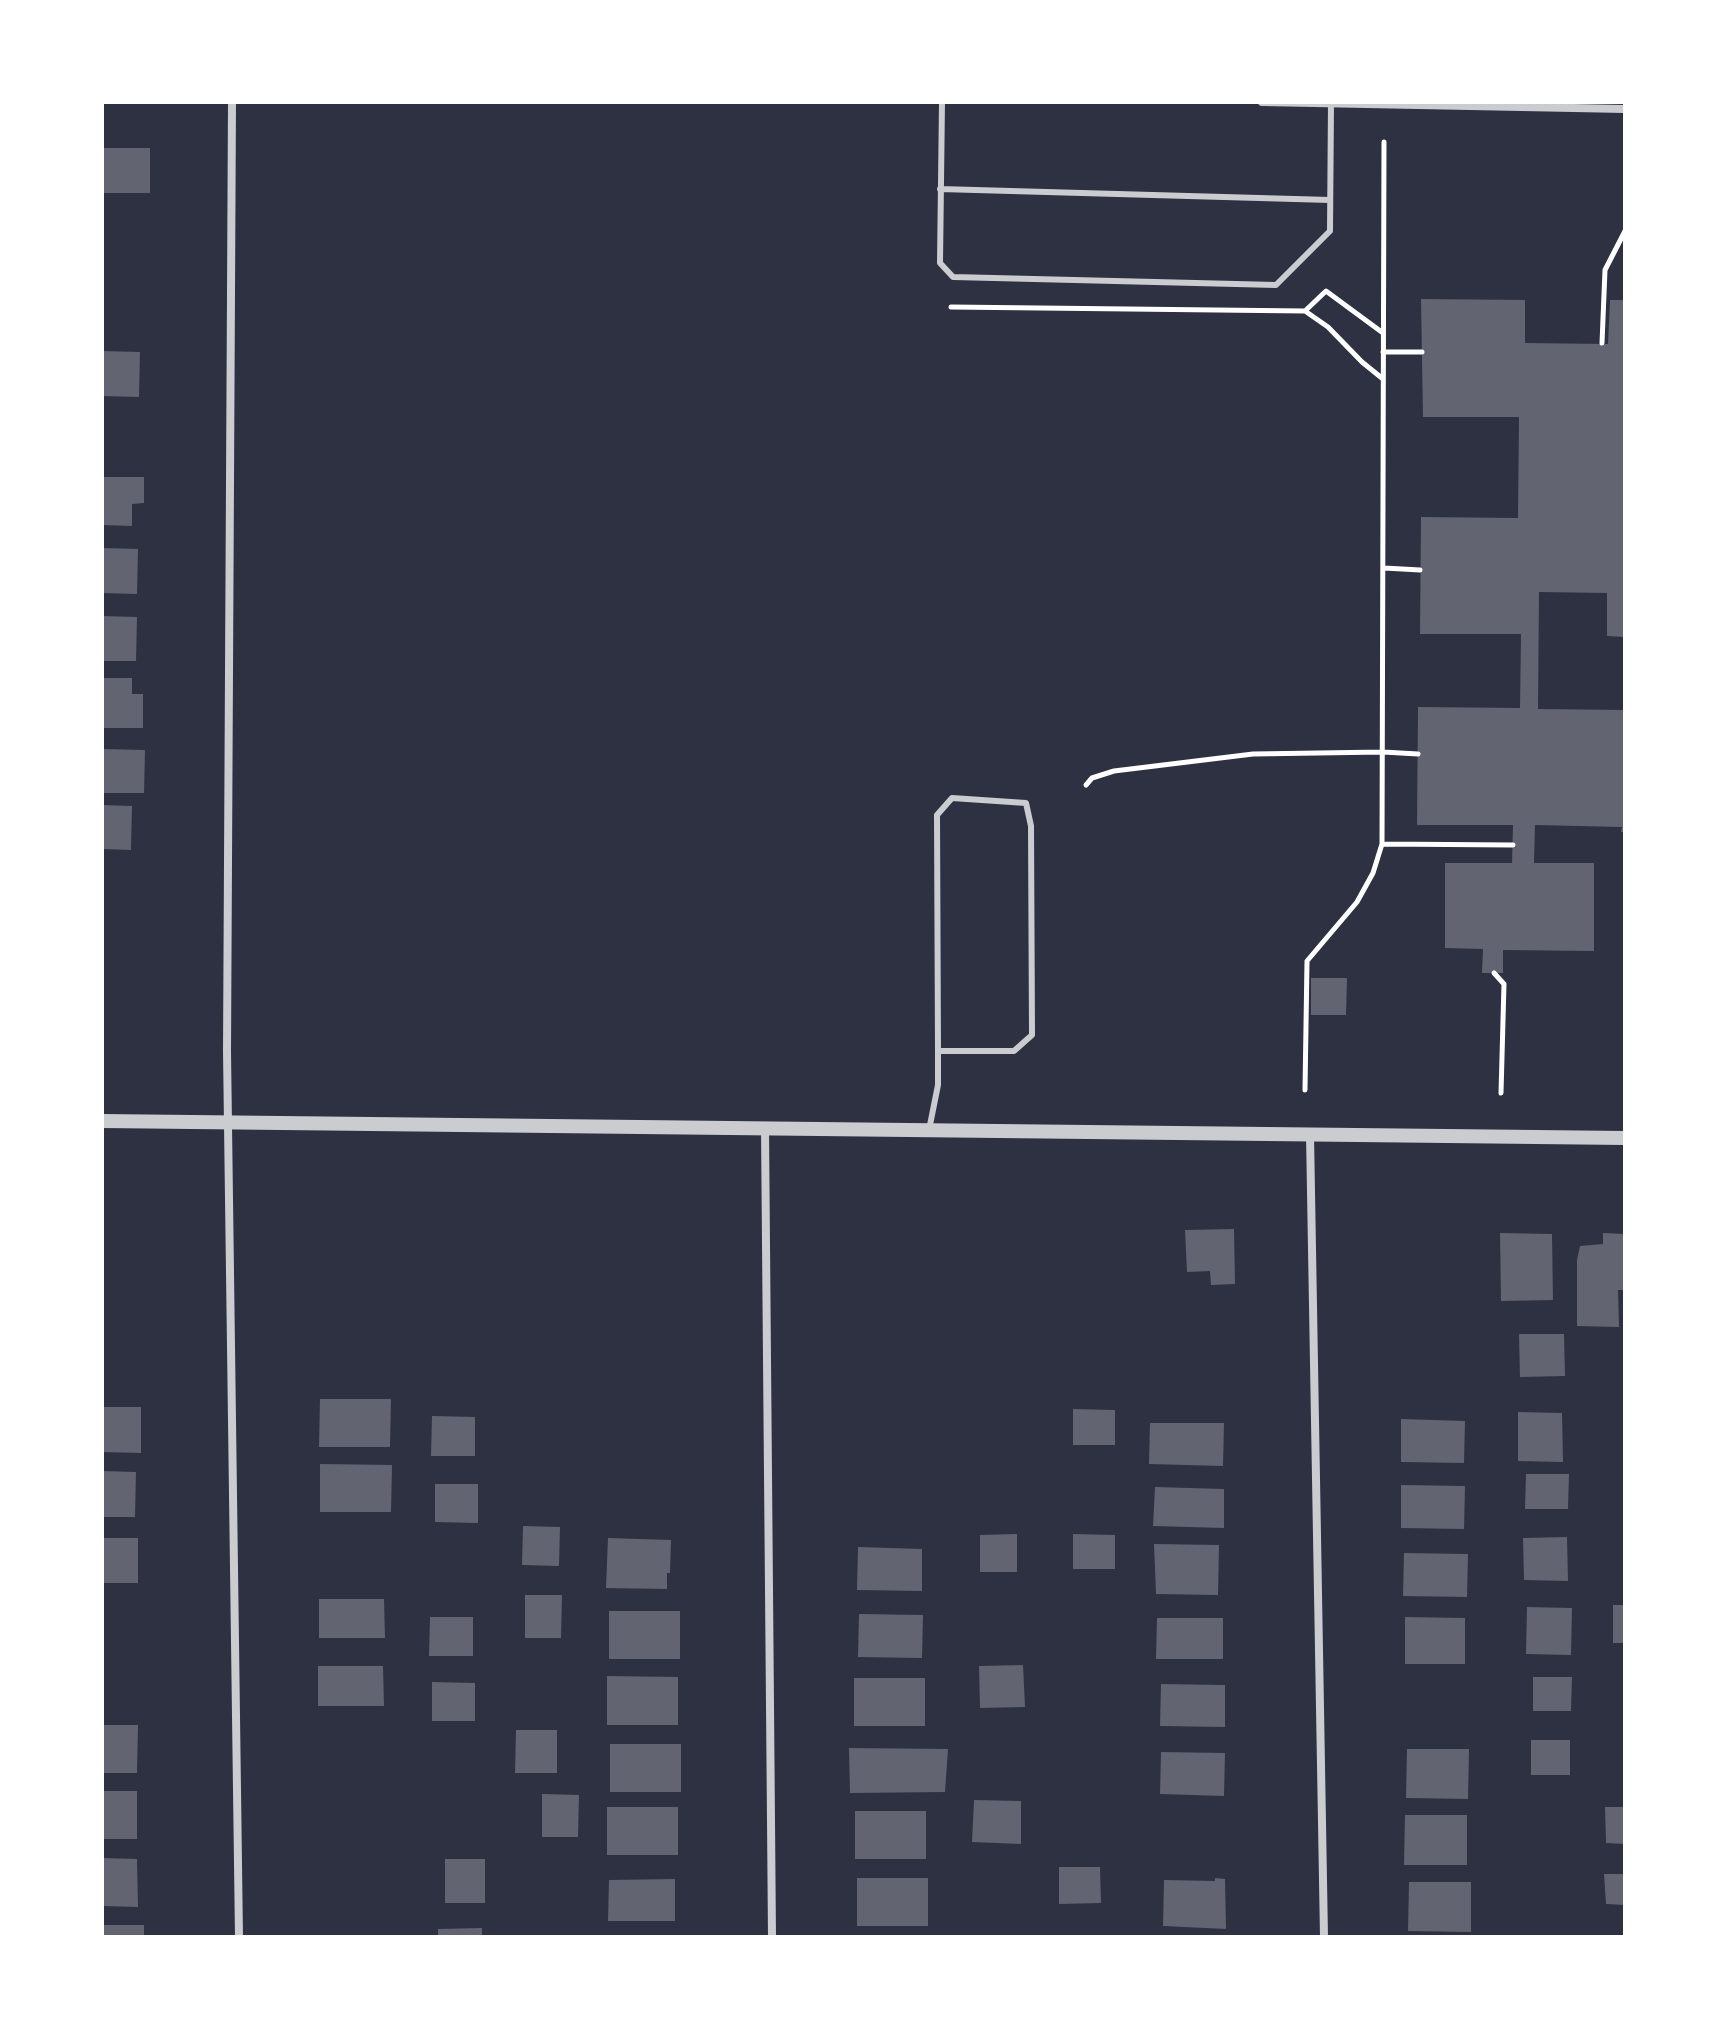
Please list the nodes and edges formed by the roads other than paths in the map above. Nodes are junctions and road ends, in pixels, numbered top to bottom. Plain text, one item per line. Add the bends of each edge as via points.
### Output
1 (232, 102) edge
2 (942, 102) edge
3 (1262, 102) edge
4 (1320, 102) edge
5 (1331, 103) edge
6 (1625, 109) edge
7 (940, 189) junction
8 (1330, 200) junction
9 (938, 1051) junction
10 (102, 1121) edge
11 (229, 1122) junction
12 (765, 1128) junction
13 (929, 1130) junction
14 (1310, 1133) junction
15 (1625, 1138) edge
16 (239, 1937) edge
17 (772, 1937) edge
18 (1324, 1937) edge

1 - 11 street
2 - 7 lane
3 - 4 street
4 - 5 street
5 - 6 street
5 - 8 lane
7 - 8 lane
7 - 8 lane via 940,263 953,277 1276,285 1330,231
9 - 9 lane via 937,815 952,798 1026,803 1031,826 1032,1035 1014,1051
9 - 13 lane
10 - 11 street
11 - 12 street
11 - 16 street
12 - 13 street
12 - 17 street
13 - 14 street
14 - 15 street
14 - 18 street

